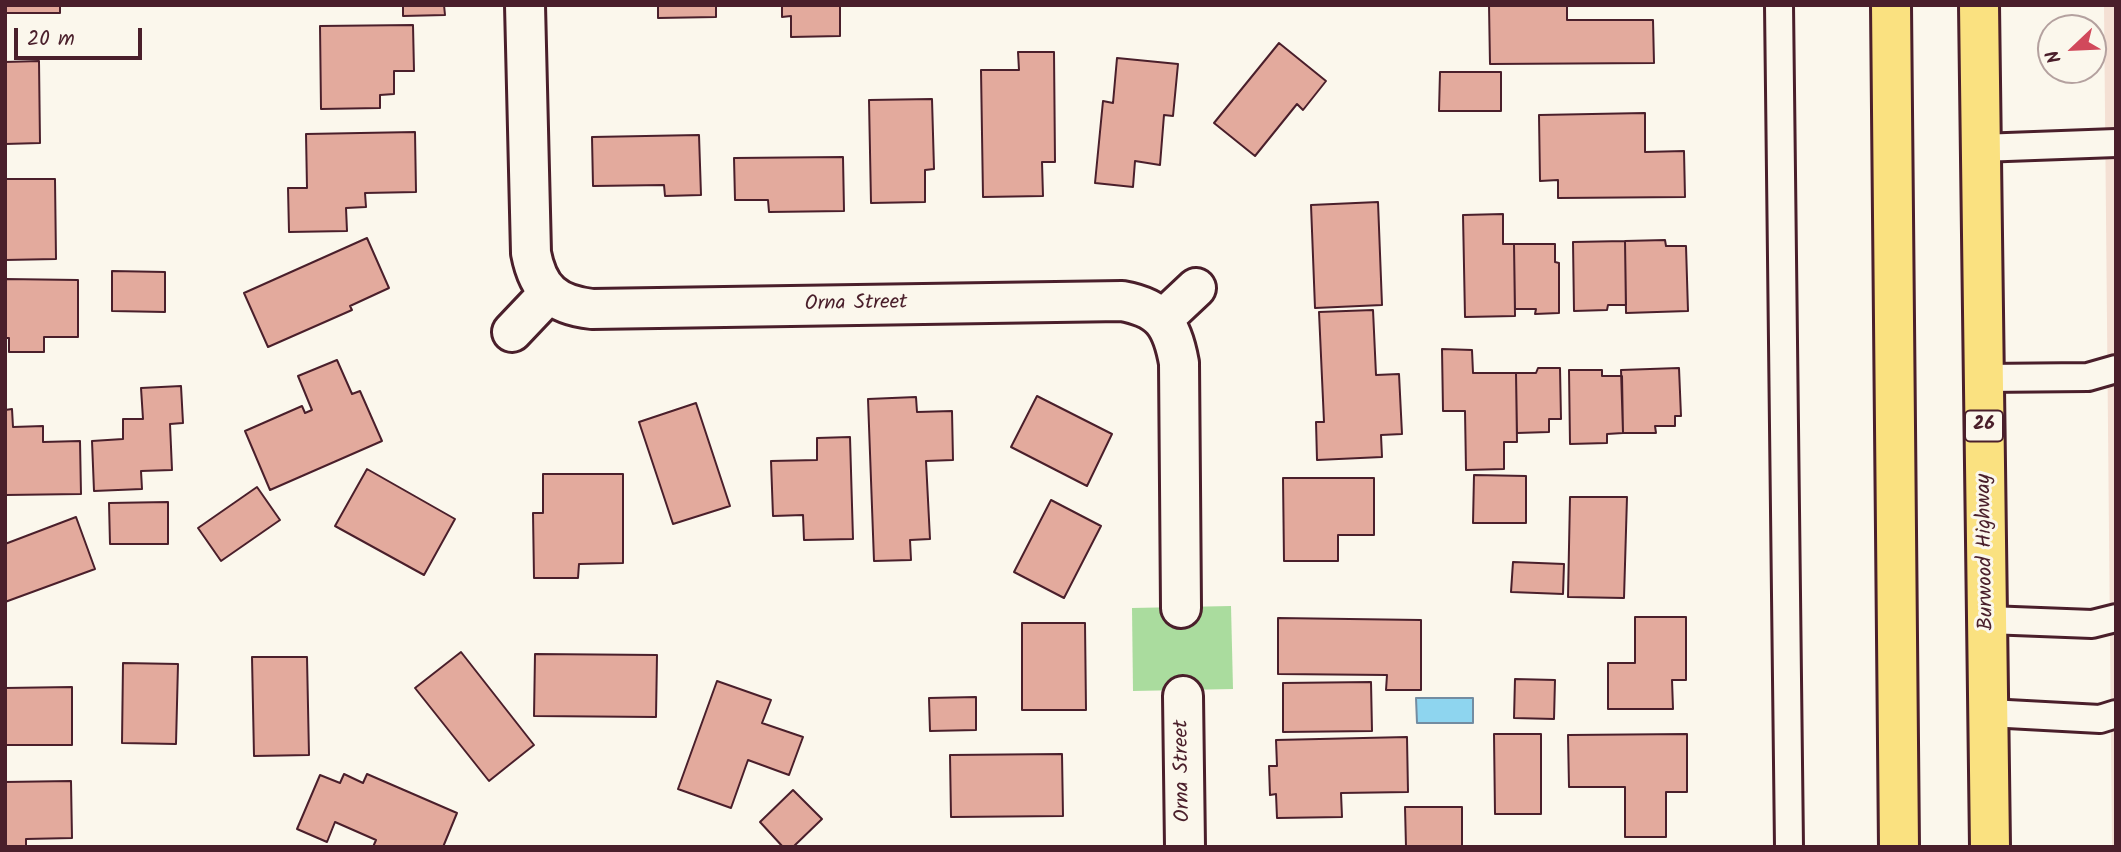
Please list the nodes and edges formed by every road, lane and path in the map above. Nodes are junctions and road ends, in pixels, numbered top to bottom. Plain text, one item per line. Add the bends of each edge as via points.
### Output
1 (525, 5) edge
2 (1779, 5) edge
3 (1891, 5) edge
4 (1979, 5) edge
5 (2116, 143) edge
6 (1980, 148) junction
7 (1196, 288) dead end
8 (549, 293) junction
9 (1163, 319) junction
10 (512, 332) dead end
11 (2116, 369) edge
12 (1984, 378) junction
13 (1181, 608) dead end
14 (2116, 618) edge
15 (1988, 620) junction
16 (1183, 696) dead end
17 (1990, 713) junction
18 (2116, 714) edge
19 (1185, 847) edge
20 (1789, 847) edge
21 (1899, 847) edge
22 (1990, 847) edge

1 - 8 street via 529,237 533,265
2 - 20 lane
3 - 21 highway
4 - 6 highway, Burwood Highway / 26
5 - 6 lane
6 - 12 highway, Burwood Highway / 26
7 - 9 street
8 - 9 street, Orna Street via 573,307 592,309 1122,301 1139,304
8 - 10 street
9 - 13 street via 1173,335 1179,363
11 - 12 lane via 2088,377
12 - 15 highway, Burwood Highway / 26
14 - 15 lane via 2092,624
15 - 17 highway, Burwood Highway / 26
16 - 19 street, Orna Street
17 - 18 lane via 2100,719
17 - 22 highway, Burwood Highway / 26

